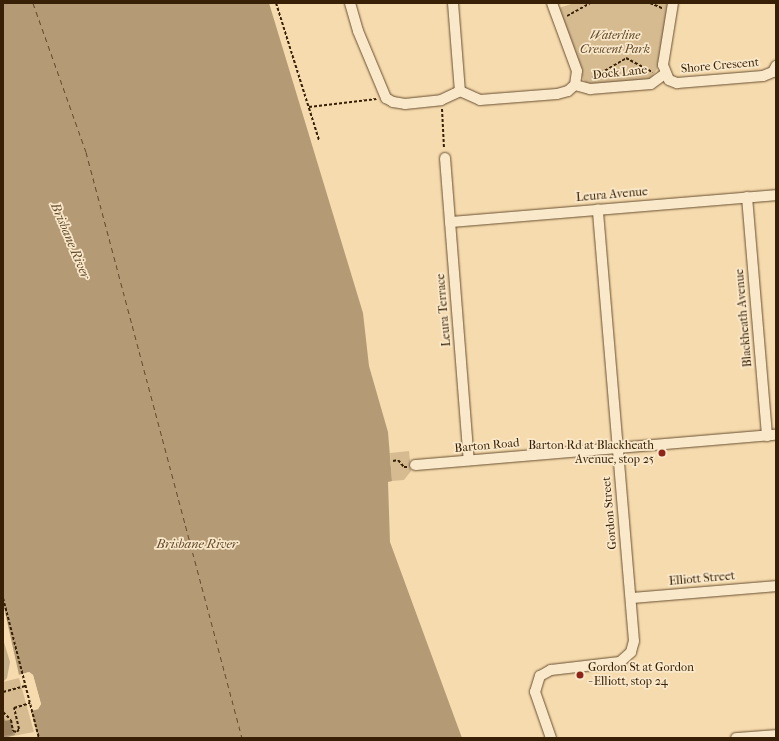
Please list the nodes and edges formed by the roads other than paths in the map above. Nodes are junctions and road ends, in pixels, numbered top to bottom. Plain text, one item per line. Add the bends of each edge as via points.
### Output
1 (350, 3) edge
2 (453, 3) edge
3 (552, 3) edge
4 (672, 7) edge
5 (775, 70) edge
6 (664, 76) junction
7 (575, 85) junction
8 (460, 91) junction
9 (445, 158) road end
10 (776, 195) edge
11 (747, 197) junction
12 (598, 210) junction
13 (450, 222) junction
14 (771, 435) edge
15 (618, 448) junction
16 (469, 460) junction
17 (411, 466) road end
18 (776, 586) edge
19 (631, 598) junction
20 (776, 735) edge
21 (551, 738) edge
22 (736, 738) edge

1 - 8 street via 358,31 386,98 405,104 441,100
2 - 8 street
3 - 7 street via 576,71
4 - 6 street, Shore Crescent via 663,65
5 - 6 street, Shore Crescent via 762,76 677,83
6 - 7 street, Dock Lane via 651,84 587,89
7 - 8 street via 557,94 480,100
9 - 13 street, Leura Terrace
10 - 11 street, Leura Avenue
11 - 12 street, Leura Avenue
11 - 14 street, Blackheath Avenue
12 - 13 street, Leura Avenue
12 - 15 street, Gordon Street
13 - 16 street, Leura Terrace
14 - 15 street, Barton Road
15 - 16 street, Barton Road
15 - 19 street, Gordon Street
16 - 17 street, Barton Road
18 - 19 street, Elliott Street
19 - 21 street, Gordon Street via 634,641 628,657 620,662 551,670 538,680 535,692
20 - 22 street

